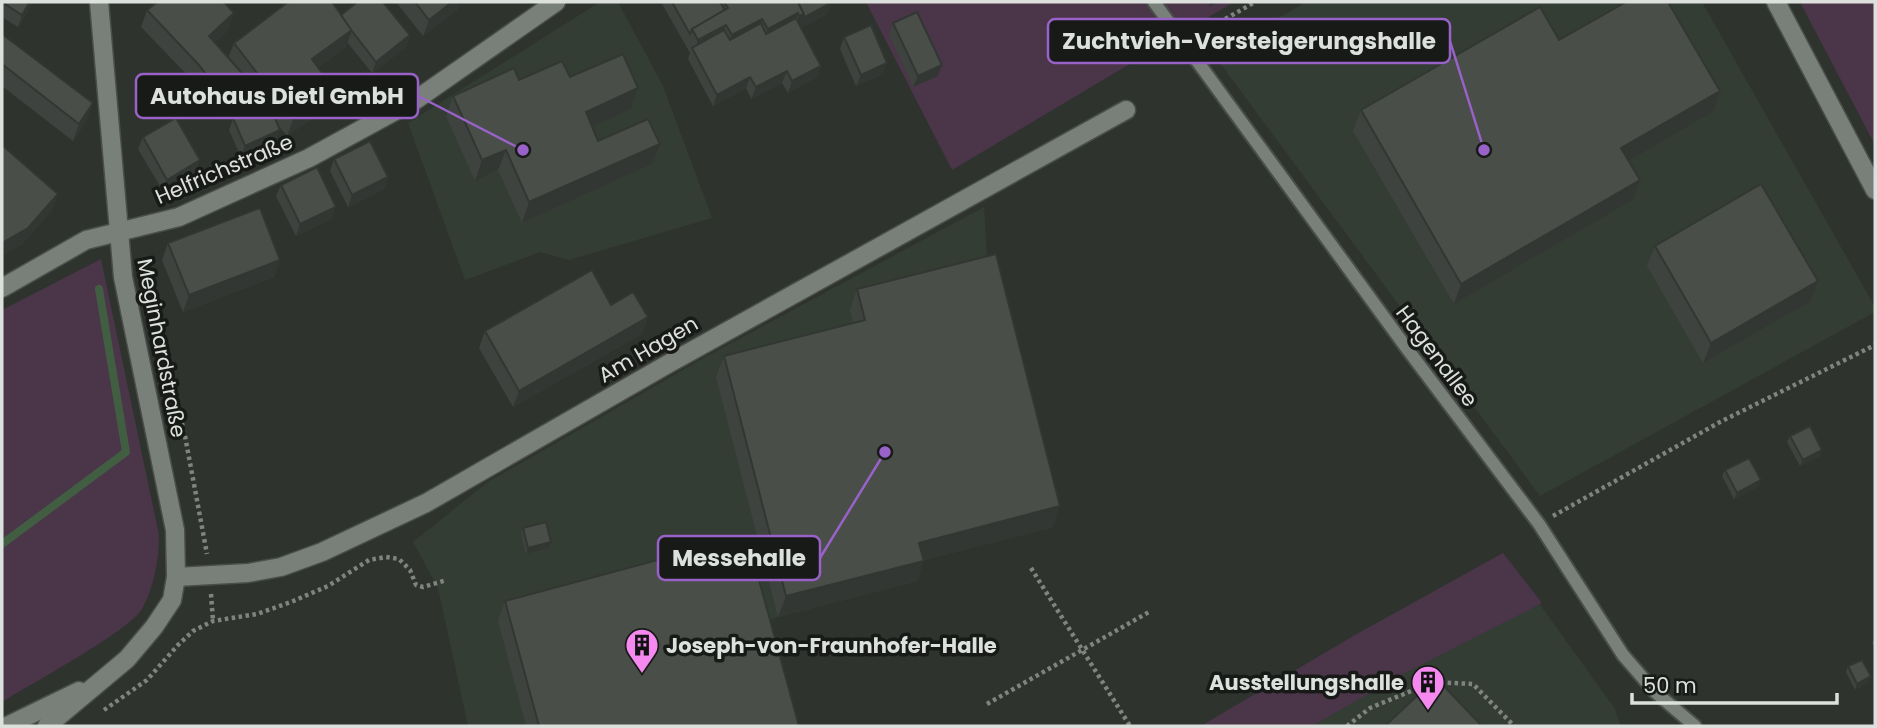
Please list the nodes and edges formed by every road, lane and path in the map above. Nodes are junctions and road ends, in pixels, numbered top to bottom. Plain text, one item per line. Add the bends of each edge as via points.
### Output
1 (99, 2) edge
2 (556, 2) edge
3 (1154, 2) edge
4 (1255, 2) edge
5 (1776, 2) edge
6 (1183, 43) junction
7 (1126, 110) dead end
8 (1875, 190) edge
9 (118, 232) junction
10 (2, 288) edge
11 (156, 316) dead end
12 (1875, 345) edge
13 (1539, 524) junction
14 (1031, 568) dead end
15 (210, 576) junction
16 (176, 577) junction
17 (447, 580) dead end
18 (1149, 612) dead end
19 (214, 621) junction
20 (1082, 650) junction
21 (107, 677) junction
22 (987, 704) dead end
23 (100, 713) dead end
24 (7, 726) edge
25 (47, 726) edge
26 (1130, 726) edge
27 (1347, 726) edge
28 (1514, 726) edge
29 (1695, 726) edge

1 - 9 street, Meginhardstraße
2 - 9 street, Helfrichstraße via 417,99 309,158 179,217
3 - 6 lane, Hagenallee
4 - 6 path
5 - 8 street
6 - 13 lane, Hagenallee
7 - 15 street, Am Hagen via 668,363 426,503 281,567
9 - 10 street, Helfrichstraße via 86,240
9 - 16 street, Meginhardstraße via 135,342 175,530
11 - 15 path
12 - 13 path via 1720,422
13 - 29 lane, Hagenallee via 1623,655 1655,692
14 - 20 path
15 - 16 street, Am Hagen
15 - 19 path
16 - 21 street, Meginhardstraße via 172,600 154,627
17 - 19 path via 416,585 399,559 386,557 369,560 291,602 257,614
18 - 20 path
19 - 23 path via 193,631 147,680
20 - 22 path
20 - 26 path
21 - 24 street, Meginhardstraße
21 - 25 street, Meginhardstraße
27 - 28 path via 1370,708 1433,682 1473,684

